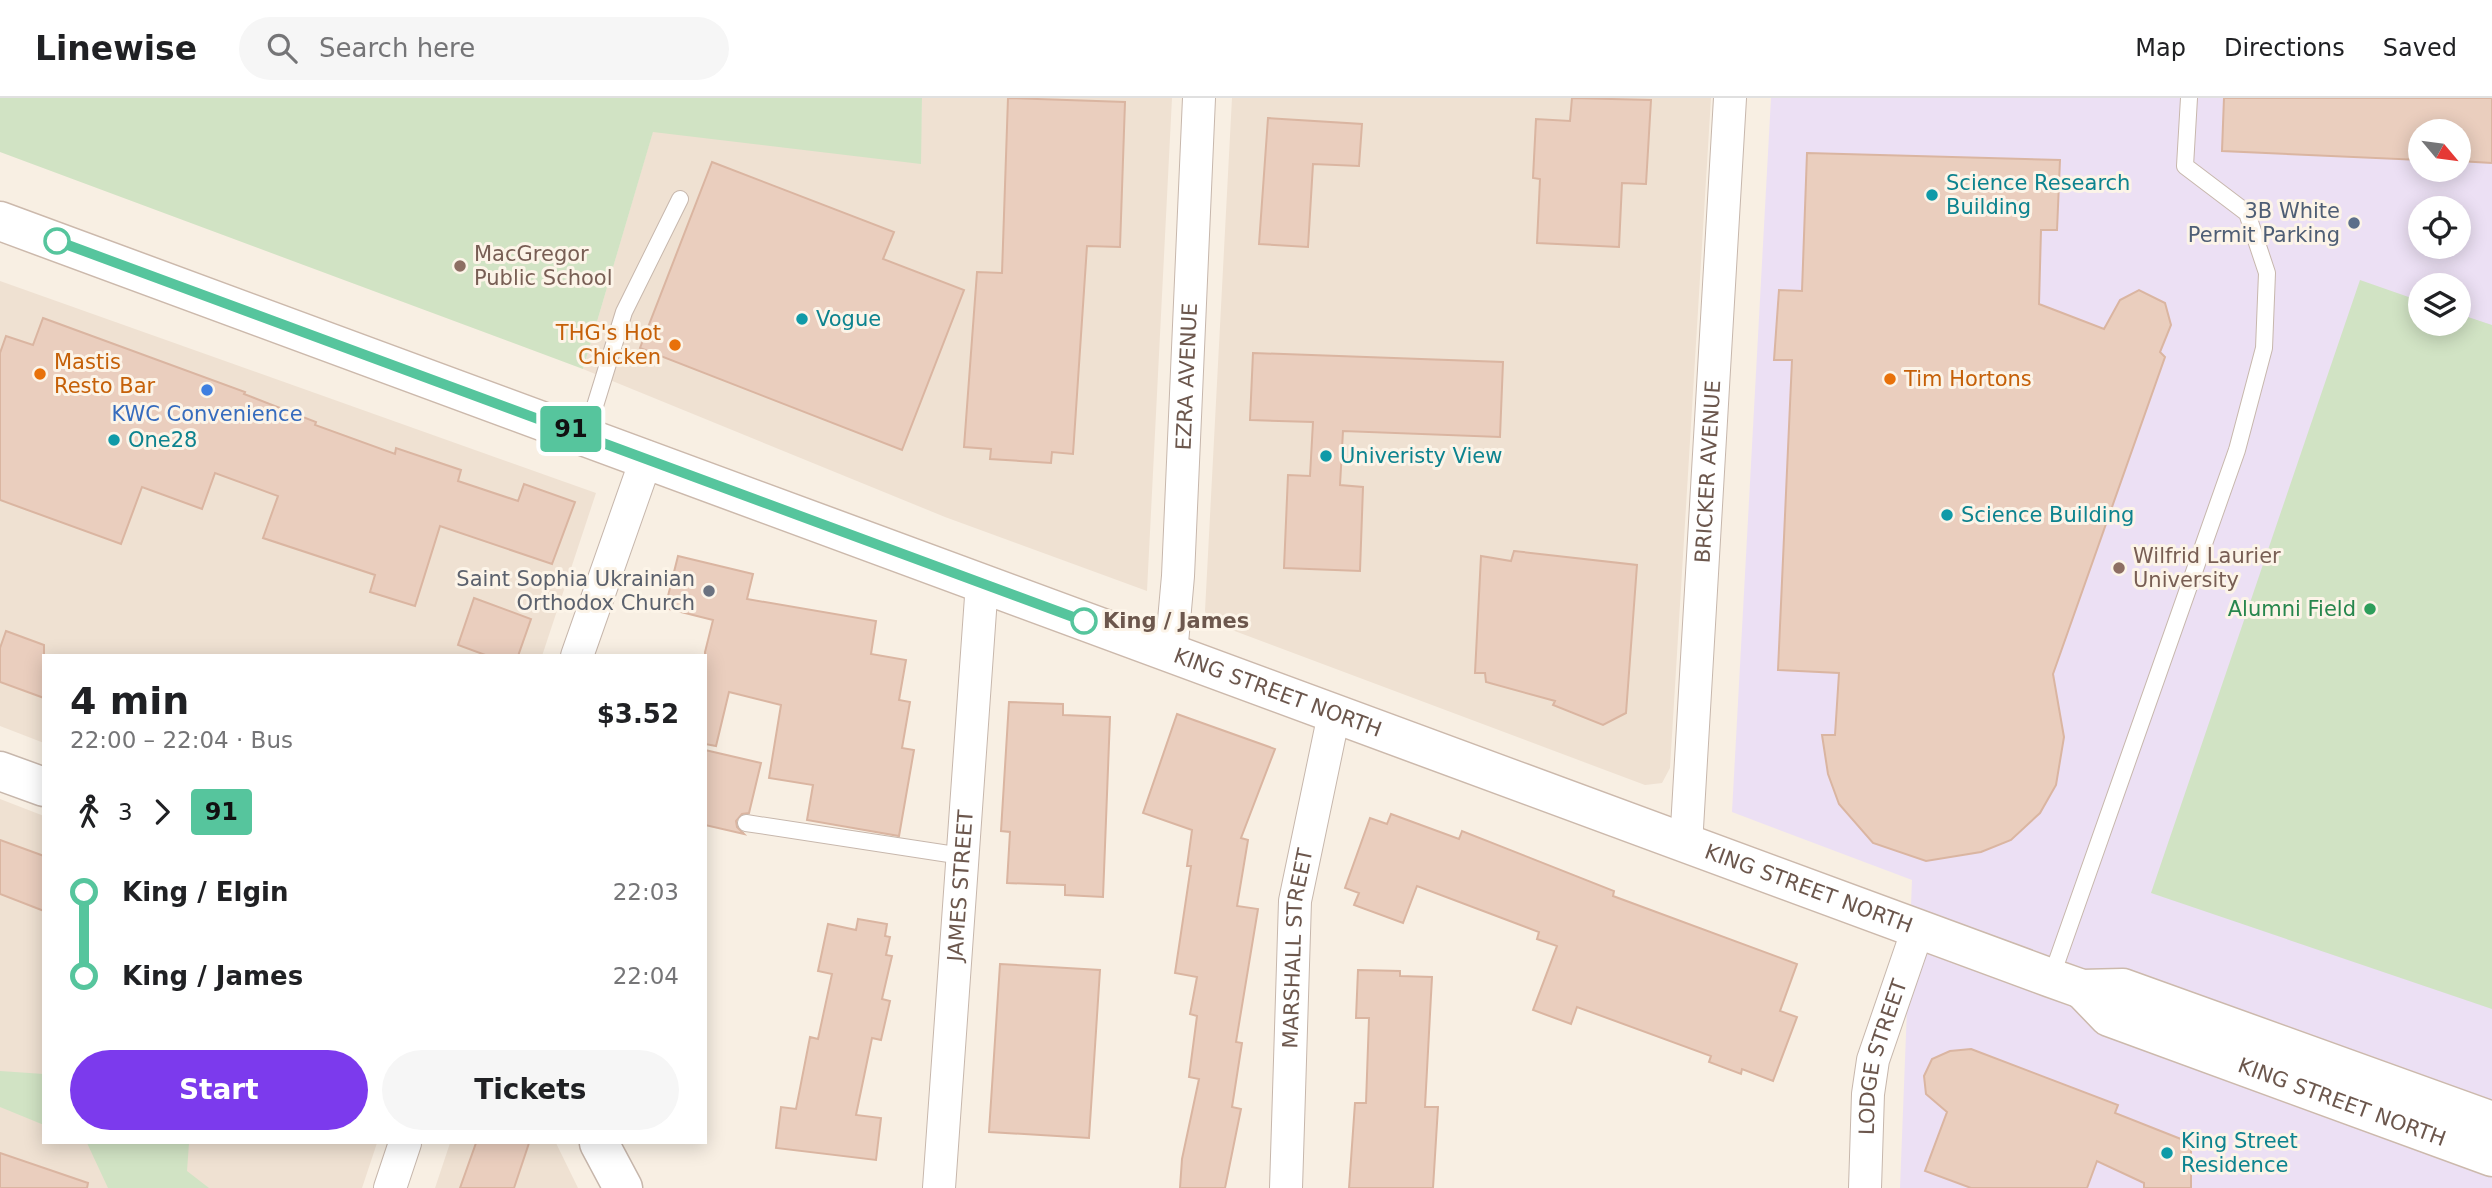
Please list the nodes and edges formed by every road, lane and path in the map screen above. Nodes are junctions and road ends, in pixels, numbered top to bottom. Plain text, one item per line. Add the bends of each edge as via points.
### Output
1 (1199, 98) edge
2 (1730, 98) edge
3 (2189, 98) edge
4 (680, 199) dead end
5 (0, 221) edge
6 (586, 435) junction
7 (647, 457) junction
8 (982, 583) junction
9 (578, 654) edge
10 (1171, 654) junction
11 (1334, 714) junction
12 (0, 771) edge
13 (42, 786) edge
14 (746, 823) dead end
15 (1686, 845) junction
16 (962, 856) junction
17 (1918, 929) junction
18 (2066, 983) junction
19 (2492, 1121) edge
20 (405, 1144) edge
21 (600, 1144) edge
22 (2492, 1157) edge
23 (390, 1188) edge
24 (623, 1188) edge
25 (939, 1188) edge
26 (1286, 1188) edge
27 (1865, 1188) edge

1 - 10 street, EZRA AVENUE
2 - 15 street, BRICKER AVENUE
3 - 18 lane via 2185,166 2247,213 2261,249 2267,273 2264,348 2237,450
4 - 6 lane via 624,312
5 - 6 main road, KING STREET NORTH
6 - 7 main road, KING STREET NORTH
7 - 8 main road, KING STREET NORTH
7 - 9 street
8 - 10 main road, KING STREET NORTH
8 - 16 street, JAMES STREET
10 - 11 main road, KING STREET NORTH
11 - 15 main road, KING STREET NORTH
11 - 26 street, MARSHALL STREET via 1295,901
12 - 13 main road
14 - 16 lane
15 - 17 main road, KING STREET NORTH
16 - 25 street, JAMES STREET
17 - 18 main road, KING STREET NORTH
17 - 27 street, LODGE STREET via 1873,1060
18 - 19 main road, KING STREET NORTH via 2123,988
18 - 22 main road, KING STREET NORTH via 2109,1017
20 - 23 street
21 - 24 main road

